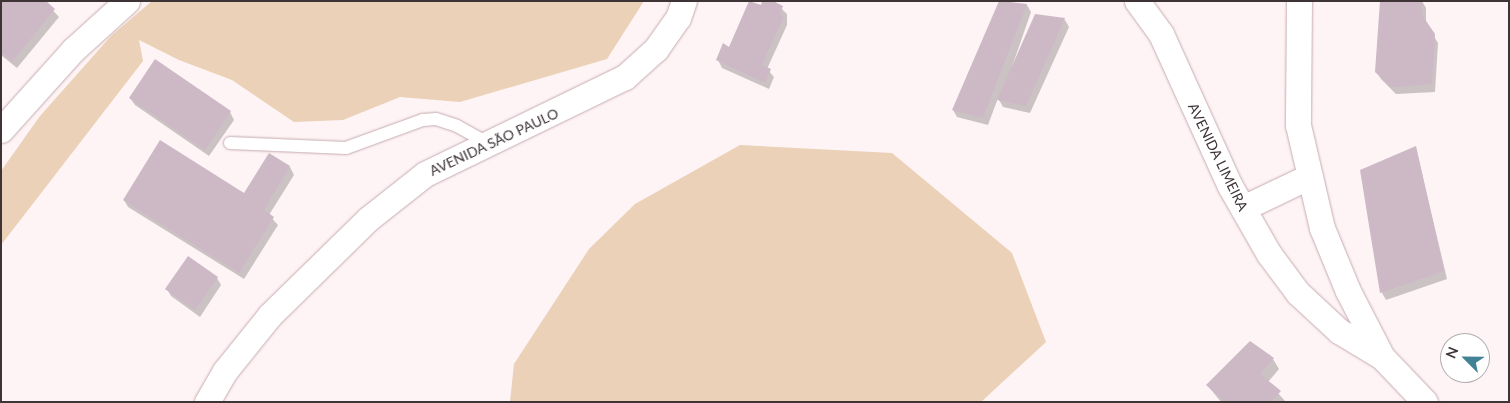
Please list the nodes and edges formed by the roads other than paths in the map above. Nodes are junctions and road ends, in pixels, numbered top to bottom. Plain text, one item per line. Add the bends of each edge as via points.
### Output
1 (127, 1) edge
2 (684, 1) edge
3 (1137, 1) edge
4 (1299, 1) edge
5 (1, 130) edge
6 (230, 143) dead end
7 (491, 144) junction
8 (1310, 176) junction
9 (1243, 208) junction
10 (1382, 357) junction
11 (207, 402) edge
12 (1425, 402) edge

1 - 5 street via 73,50
2 - 7 street, AVENIDA SÃO PAULO via 678,18 656,49 625,77
3 - 9 street, AVENIDA LIMEIRA via 1161,34
4 - 8 street via 1298,125
6 - 7 lane via 346,148 423,120 436,119
7 - 11 street, AVENIDA SÃO PAULO via 425,174 368,219 270,315 225,371
8 - 9 street
8 - 10 street via 1322,228 1348,291
9 - 10 street, AVENIDA LIMEIRA via 1269,254 1298,293 1339,331
10 - 12 street, AVENIDA LIMEIRA

